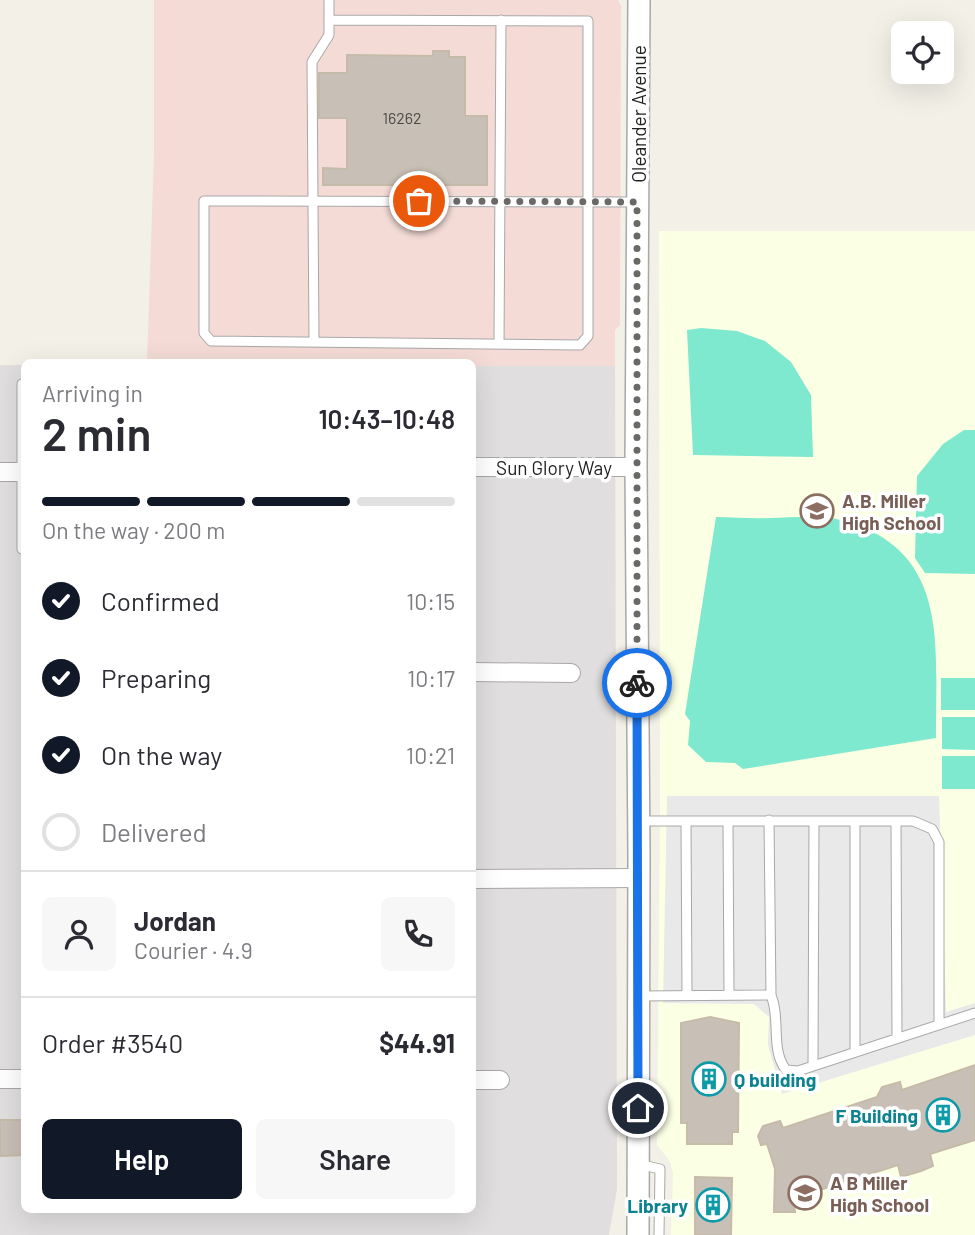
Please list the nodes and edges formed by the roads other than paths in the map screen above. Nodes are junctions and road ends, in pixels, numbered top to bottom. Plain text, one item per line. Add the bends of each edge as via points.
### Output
1 (329, 0) edge
2 (639, 0) edge
3 (329, 20) junction
4 (500, 20) junction
5 (311, 201) junction
6 (499, 201) junction
7 (589, 202) junction
8 (637, 202) junction
9 (314, 342) junction
10 (499, 344) junction
11 (476, 467) edge
12 (636, 467) junction
13 (0, 472) edge
14 (21, 472) edge
15 (476, 672) edge
16 (571, 673) dead end
17 (769, 820) junction
18 (638, 821) junction
19 (686, 821) junction
20 (728, 821) junction
21 (814, 821) junction
22 (855, 821) junction
23 (896, 821) junction
24 (476, 878) edge
25 (639, 878) junction
26 (687, 995) junction
27 (729, 995) junction
28 (638, 996) junction
29 (771, 996) junction
30 (975, 1013) edge
31 (939, 1025) junction
32 (897, 1038) junction
33 (855, 1052) junction
34 (813, 1066) junction
35 (0, 1079) edge
36 (21, 1079) edge
37 (476, 1080) edge
38 (500, 1080) dead end
39 (637, 1164) junction
40 (638, 1235) edge
41 (659, 1235) edge

1 - 3 lane
2 - 8 street, Oleander Avenue
3 - 4 lane
3 - 5 lane via 329,35 312,62
4 - 6 lane
4 - 7 lane via 589,21
5 - 6 lane
5 - 9 lane
5 - 9 lane via 204,201 204,333 211,341
6 - 7 lane
6 - 10 lane
7 - 8 lane
7 - 10 lane via 588,335 580,345
8 - 12 street, Oleander Avenue
9 - 10 lane
11 - 12 street, Sun Glory Way
12 - 18 street, Oleander Avenue
13 - 14 street
15 - 16 street
17 - 20 lane
17 - 21 lane
17 - 29 lane
18 - 19 lane
18 - 25 street, Oleander Avenue
19 - 20 lane
19 - 26 lane
20 - 27 lane
21 - 22 lane
21 - 34 lane
22 - 23 lane
22 - 33 lane
23 - 31 lane via 913,821 932,829 939,842
23 - 32 lane
24 - 25 street
25 - 28 street, Oleander Avenue
26 - 27 lane
26 - 28 lane
27 - 29 lane
28 - 39 street, Oleander Avenue
29 - 34 lane via 776,1008 778,1059 786,1070
30 - 31 lane
31 - 32 lane
32 - 33 lane
33 - 34 lane
35 - 36 street
37 - 38 street
39 - 40 street, Oleander Avenue
39 - 41 lane via 660,1169

